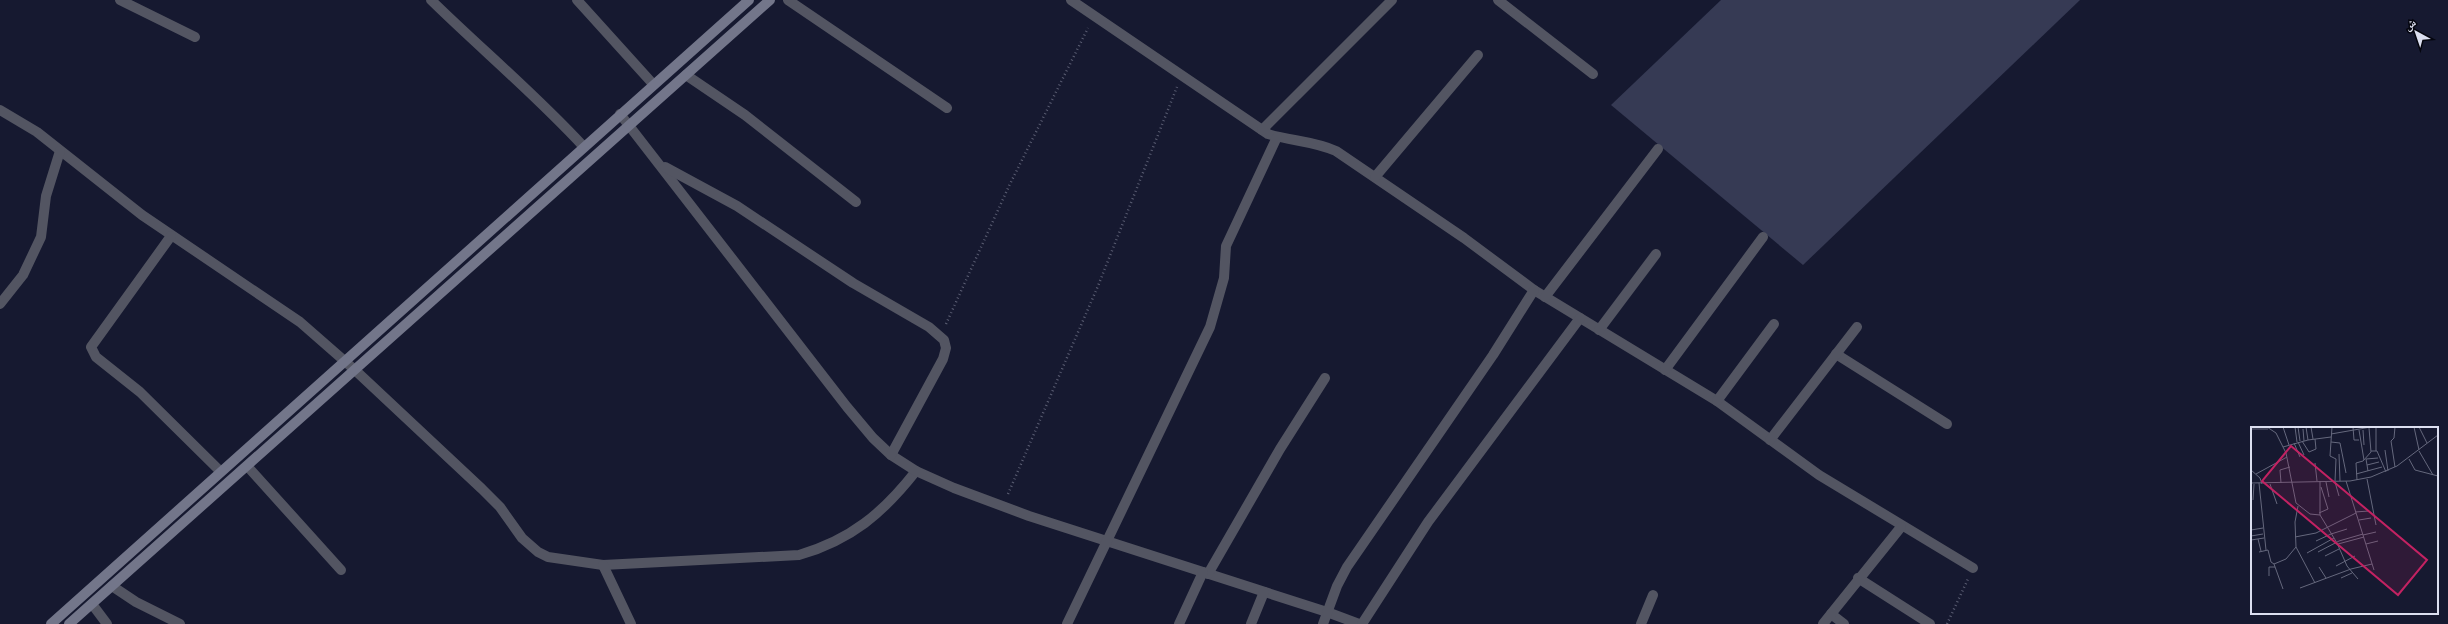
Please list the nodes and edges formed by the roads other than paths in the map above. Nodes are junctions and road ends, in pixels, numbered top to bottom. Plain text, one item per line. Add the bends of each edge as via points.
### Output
1 (120, 0) edge
2 (431, 0) edge
3 (577, 0) edge
4 (749, 0) edge
5 (770, 0) edge
6 (788, 0) edge
7 (1071, 0) edge
8 (1392, 0) edge
9 (1498, 0) edge
10 (195, 37) dead end
11 (1478, 55) dead end
12 (1593, 74) dead end
13 (686, 75) junction
14 (653, 84) junction
15 (947, 108) dead end
16 (0, 110) edge
17 (620, 114) junction
18 (629, 126) junction
19 (1262, 130) junction
20 (1277, 137) junction
21 (583, 146) junction
22 (1658, 149) dead end
23 (60, 151) junction
24 (661, 165) junction
25 (1375, 177) junction
26 (856, 202) dead end
27 (171, 236) junction
28 (1763, 237) dead end
29 (1656, 254) dead end
30 (1534, 290) junction
31 (1545, 297) junction
32 (0, 304) edge
33 (1580, 318) junction
34 (1774, 324) dead end
35 (1857, 327) dead end
36 (1599, 330) junction
37 (1836, 354) junction
38 (344, 360) junction
39 (356, 370) junction
40 (1664, 370) junction
41 (1325, 378) dead end
42 (1717, 400) junction
43 (1947, 424) dead end
44 (1770, 440) junction
45 (891, 455) junction
46 (248, 466) junction
47 (220, 471) junction
48 (916, 471) junction
49 (1901, 526) junction
50 (1108, 540) junction
51 (603, 564) junction
52 (1973, 568) road end
53 (341, 570) dead end
54 (1206, 573) junction
55 (1858, 578) junction
56 (112, 586) junction
57 (1264, 592) junction
58 (1653, 594) dead end
59 (92, 604) junction
60 (1328, 612) junction
61 (1831, 614) junction
62 (50, 624) edge
63 (69, 624) edge
64 (107, 624) edge
65 (180, 624) edge
66 (631, 624) edge
67 (1067, 624) edge
68 (1179, 624) edge
69 (1251, 624) edge
70 (1322, 624) edge
71 (1360, 624) edge
72 (1641, 624) edge
73 (1823, 624) edge
74 (1844, 624) edge
75 (1930, 624) edge

1 - 10 street
2 - 21 street via 493,60 548,108
3 - 14 street
4 - 14 main road
5 - 13 main road
6 - 15 street
7 - 19 street
8 - 19 street
9 - 12 street
11 - 25 street
13 - 18 main road
13 - 26 street via 745,115
14 - 17 main road
16 - 23 street via 37,132
17 - 18 street
17 - 21 main road
18 - 24 street
18 - 39 main road
19 - 20 street
20 - 25 street via 1318,143 1336,150
20 - 50 street via 1226,246 1224,278 1210,327
21 - 38 main road
22 - 31 street
23 - 27 street
23 - 32 street via 46,196 41,237 23,275
24 - 45 street via 847,407
24 - 45 street via 737,206 847,279 941,336 946,348 943,359
25 - 30 street
27 - 38 street via 300,322
27 - 47 street via 91,347 96,357 140,392
28 - 40 street
29 - 36 street
30 - 31 street
30 - 60 street via 1493,355 1347,567
31 - 33 street
33 - 36 street
33 - 71 street via 1428,522
34 - 42 street
35 - 37 street
36 - 40 street
37 - 43 street
37 - 44 street
38 - 39 street
38 - 47 main road
39 - 46 main road
39 - 51 street via 500,507 530,546 548,556
40 - 42 street
41 - 54 street
42 - 44 street
44 - 49 street via 1819,475
45 - 48 street
46 - 53 street
46 - 56 main road
47 - 62 main road
48 - 50 street via 1003,506
48 - 51 street via 897,495 868,522 824,548 799,555
49 - 52 street
49 - 55 street
50 - 54 street
50 - 67 street
51 - 66 street
54 - 57 street
54 - 68 street
55 - 61 street
55 - 75 street
56 - 59 main road
56 - 65 street via 136,602
57 - 60 street
57 - 69 street
58 - 72 street
59 - 63 main road
59 - 64 street
60 - 70 street
60 - 71 street
61 - 73 street
61 - 74 street

